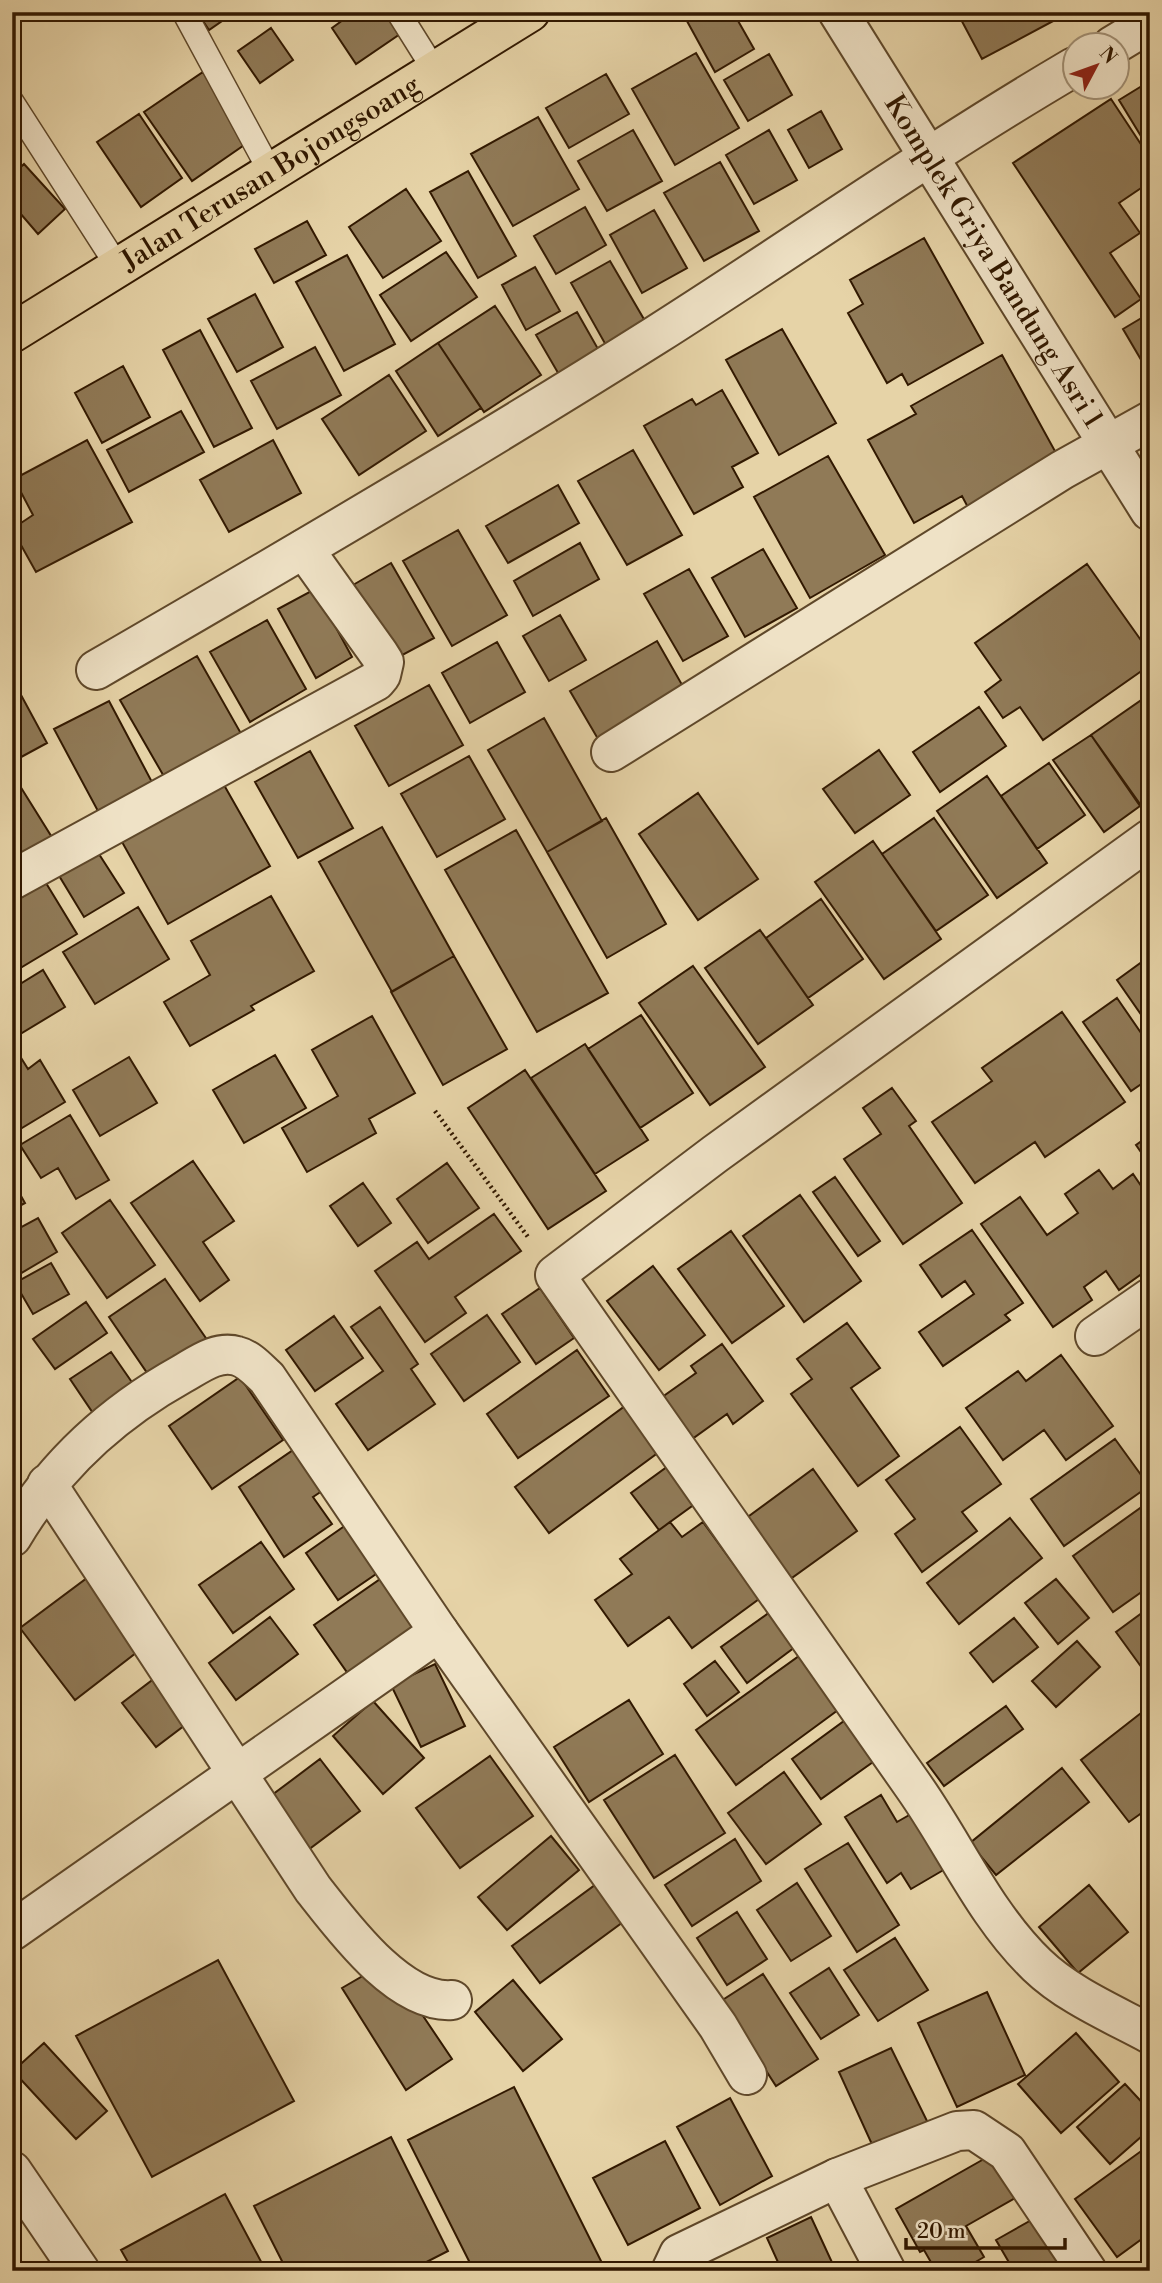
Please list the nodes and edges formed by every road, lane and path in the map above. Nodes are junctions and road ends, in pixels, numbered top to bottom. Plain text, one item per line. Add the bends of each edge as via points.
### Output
1 (184, 12) edge
2 (398, 12) edge
3 (530, 12) edge
4 (838, 12) edge
5 (1150, 23) edge
6 (1130, 35) edge
7 (435, 71) junction
8 (1060, 75) edge
9 (12, 102) edge
10 (928, 155) junction
11 (271, 173) junction
12 (118, 267) junction
13 (12, 333) edge
14 (1150, 421) edge
15 (1108, 443) junction
16 (1150, 511) edge
17 (304, 549) junction
18 (96, 670) dead end
19 (611, 752) dead end
20 (1150, 839) edge
21 (12, 880) edge
22 (435, 1111) dead end
23 (555, 1275) junction
24 (1150, 1298) edge
25 (1095, 1336) dead end
26 (47, 1484) junction
27 (12, 1536) edge
28 (439, 1632) junction
29 (236, 1775) junction
30 (12, 1931) edge
31 (452, 2000) dead end
32 (1150, 2034) edge
33 (747, 2075) dead end
34 (12, 2171) edge
35 (837, 2178) junction
36 (80, 2271) edge
37 (671, 2271) edge
38 (886, 2271) edge
39 (1087, 2271) edge

1 - 11 lane
2 - 7 lane
3 - 7 main road, Jalan Terusan Bojongsoang
4 - 10 street, Komplek Griya Bandung Asri 1
5 - 6 street
7 - 11 main road, Jalan Terusan Bojongsoang
8 - 10 street
9 - 12 lane
10 - 15 street, Komplek Griya Bandung Asri 1
10 - 17 street via 656,335
11 - 12 main road, Jalan Terusan Bojongsoang
12 - 13 main road, Jalan Terusan Bojongsoang
14 - 15 street
15 - 16 street, Komplek Griya Bandung Asri 1
15 - 19 street
17 - 18 street
17 - 21 street via 384,662 381,675
20 - 23 street
22 - 23 path
23 - 32 street via 915,1789 1011,1936 1038,1967
24 - 25 street
26 - 27 street
26 - 28 street via 94,1435 142,1396 209,1358 236,1355 267,1378
26 - 29 street
28 - 29 street
28 - 33 street via 718,2026
29 - 30 street
29 - 31 street via 349,1934 386,1971 417,1992 439,2001
34 - 36 street
35 - 37 street via 679,2254
35 - 38 street
35 - 39 street via 957,2131 974,2130 1007,2152

